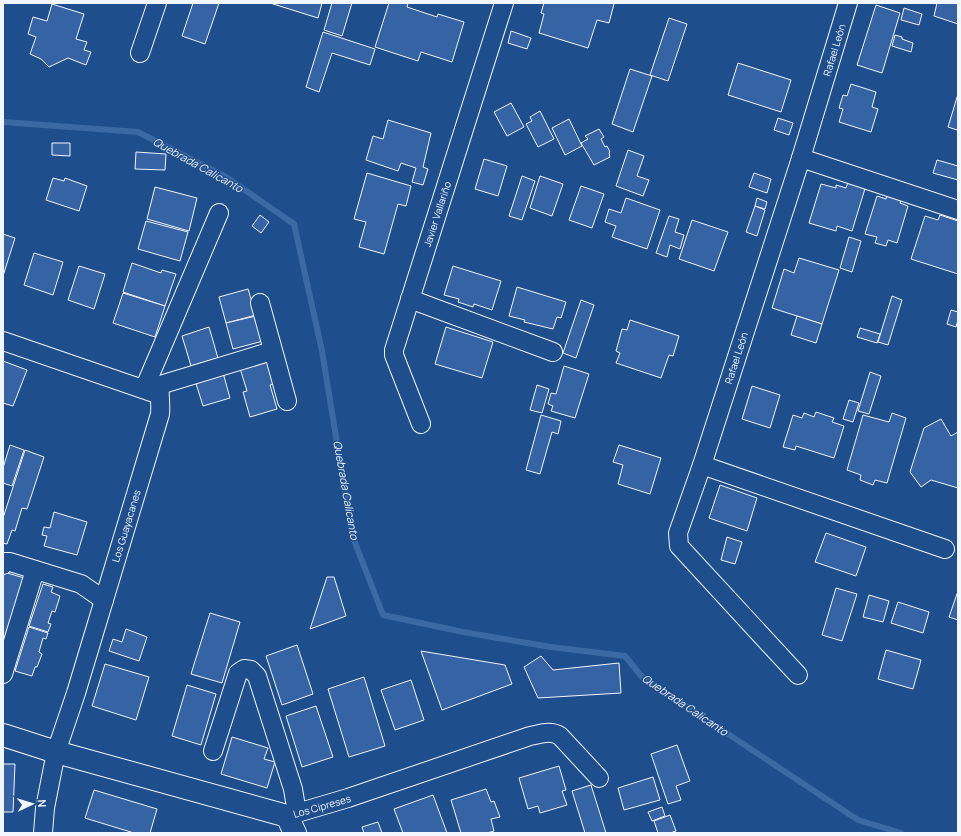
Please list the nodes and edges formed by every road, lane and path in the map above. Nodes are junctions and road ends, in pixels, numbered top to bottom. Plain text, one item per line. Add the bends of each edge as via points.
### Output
1 (156, 3) edge
2 (504, 3) edge
3 (848, 3) edge
4 (140, 54) dead end
5 (801, 158) junction
6 (958, 210) edge
7 (219, 213) dead end
8 (410, 299) junction
9 (260, 303) dead end
10 (3, 341) edge
11 (272, 351) junction
12 (553, 352) dead end
13 (152, 387) junction
14 (287, 402) dead end
15 (421, 424) dead end
16 (702, 465) junction
17 (945, 549) dead end
18 (3, 565) edge
19 (35, 570) junction
20 (104, 600) junction
21 (3, 674) edge
22 (798, 675) dead end
23 (3, 735) edge
24 (213, 751) dead end
25 (56, 752) junction
26 (599, 778) dead end
27 (293, 821) edge
28 (43, 833) edge

1 - 4 street
2 - 8 street, Javier Vallariño
3 - 5 street, Rafael León
5 - 6 street
5 - 16 street, Rafael León
7 - 13 street
8 - 12 street
8 - 15 street, Javier Vallariño via 394,355
9 - 11 street
10 - 13 street
11 - 13 street
11 - 14 street
13 - 20 street, Los Guayacanes via 158,397 160,414
16 - 17 street
16 - 22 street, Rafael León via 678,533 679,546
18 - 19 street via 10,562
19 - 20 street via 81,584
19 - 21 street
20 - 25 street, Los Guayacanes
23 - 25 street, Los Cipreses
24 - 27 street via 238,673 244,669 251,670 257,676 293,789
25 - 27 street, Los Cipreses
25 - 28 street, Los Guayacanes
26 - 27 street, Los Cipreses via 560,736 554,732 545,733 348,798

